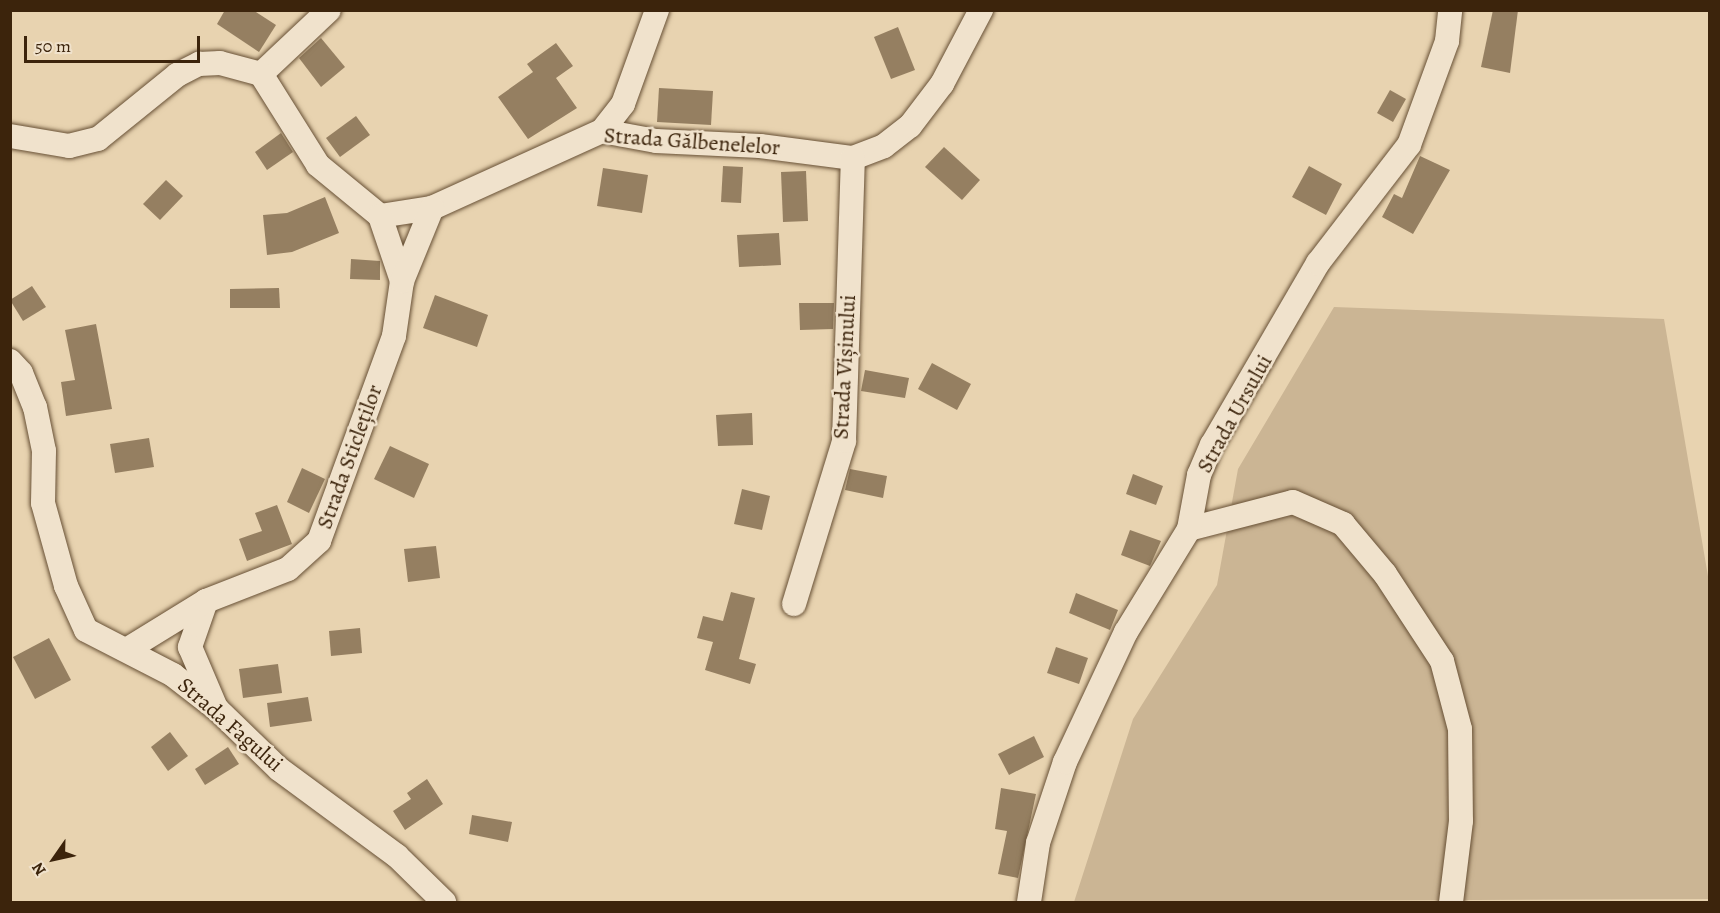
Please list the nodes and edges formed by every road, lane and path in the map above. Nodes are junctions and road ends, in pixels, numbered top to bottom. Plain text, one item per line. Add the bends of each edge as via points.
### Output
1 (328, 10) edge
2 (657, 10) edge
3 (981, 10) edge
4 (1450, 10) edge
5 (261, 74) junction
6 (602, 131) junction
7 (10, 136) edge
8 (853, 158) junction
9 (432, 208) junction
10 (380, 216) junction
11 (402, 280) junction
12 (10, 361) edge
13 (1189, 529) junction
14 (206, 601) junction
15 (794, 604) dead end
16 (128, 649) junction
17 (217, 709) junction
18 (444, 903) edge
19 (1029, 903) edge
20 (1451, 903) edge

1 - 5 street
2 - 6 street via 623,104
3 - 8 street, Strada Gălbenelelor via 942,84 910,126 884,146
4 - 13 street, Strada Ursului via 1443,52 1409,145 1318,263 1212,445 1199,475
5 - 7 street via 220,63 199,64 98,140 69,146
5 - 10 street via 318,165
6 - 8 street, Strada Gălbenelelor via 656,141 760,146
6 - 9 street, Strada Gălbenelelor
8 - 15 street, Strada Vișinului via 844,441
9 - 10 street, Strada Gălbenelelor
9 - 11 street, Strada Sticleților
10 - 11 street, Strada Sticleților
11 - 14 street, Strada Sticleților via 394,336 319,541 288,569
12 - 16 street, Strada Fagului via 21,372 35,407 44,451 44,503 66,586 86,630
13 - 19 street, Strada Ursului via 1126,632 1065,762 1038,843
13 - 20 street via 1293,502 1343,524 1385,573 1442,661 1460,729 1461,821
14 - 16 street, Strada Sticleților
14 - 17 street via 190,647
16 - 17 street, Strada Fagului via 172,675
17 - 18 street, Strada Fagului via 279,770 357,823

